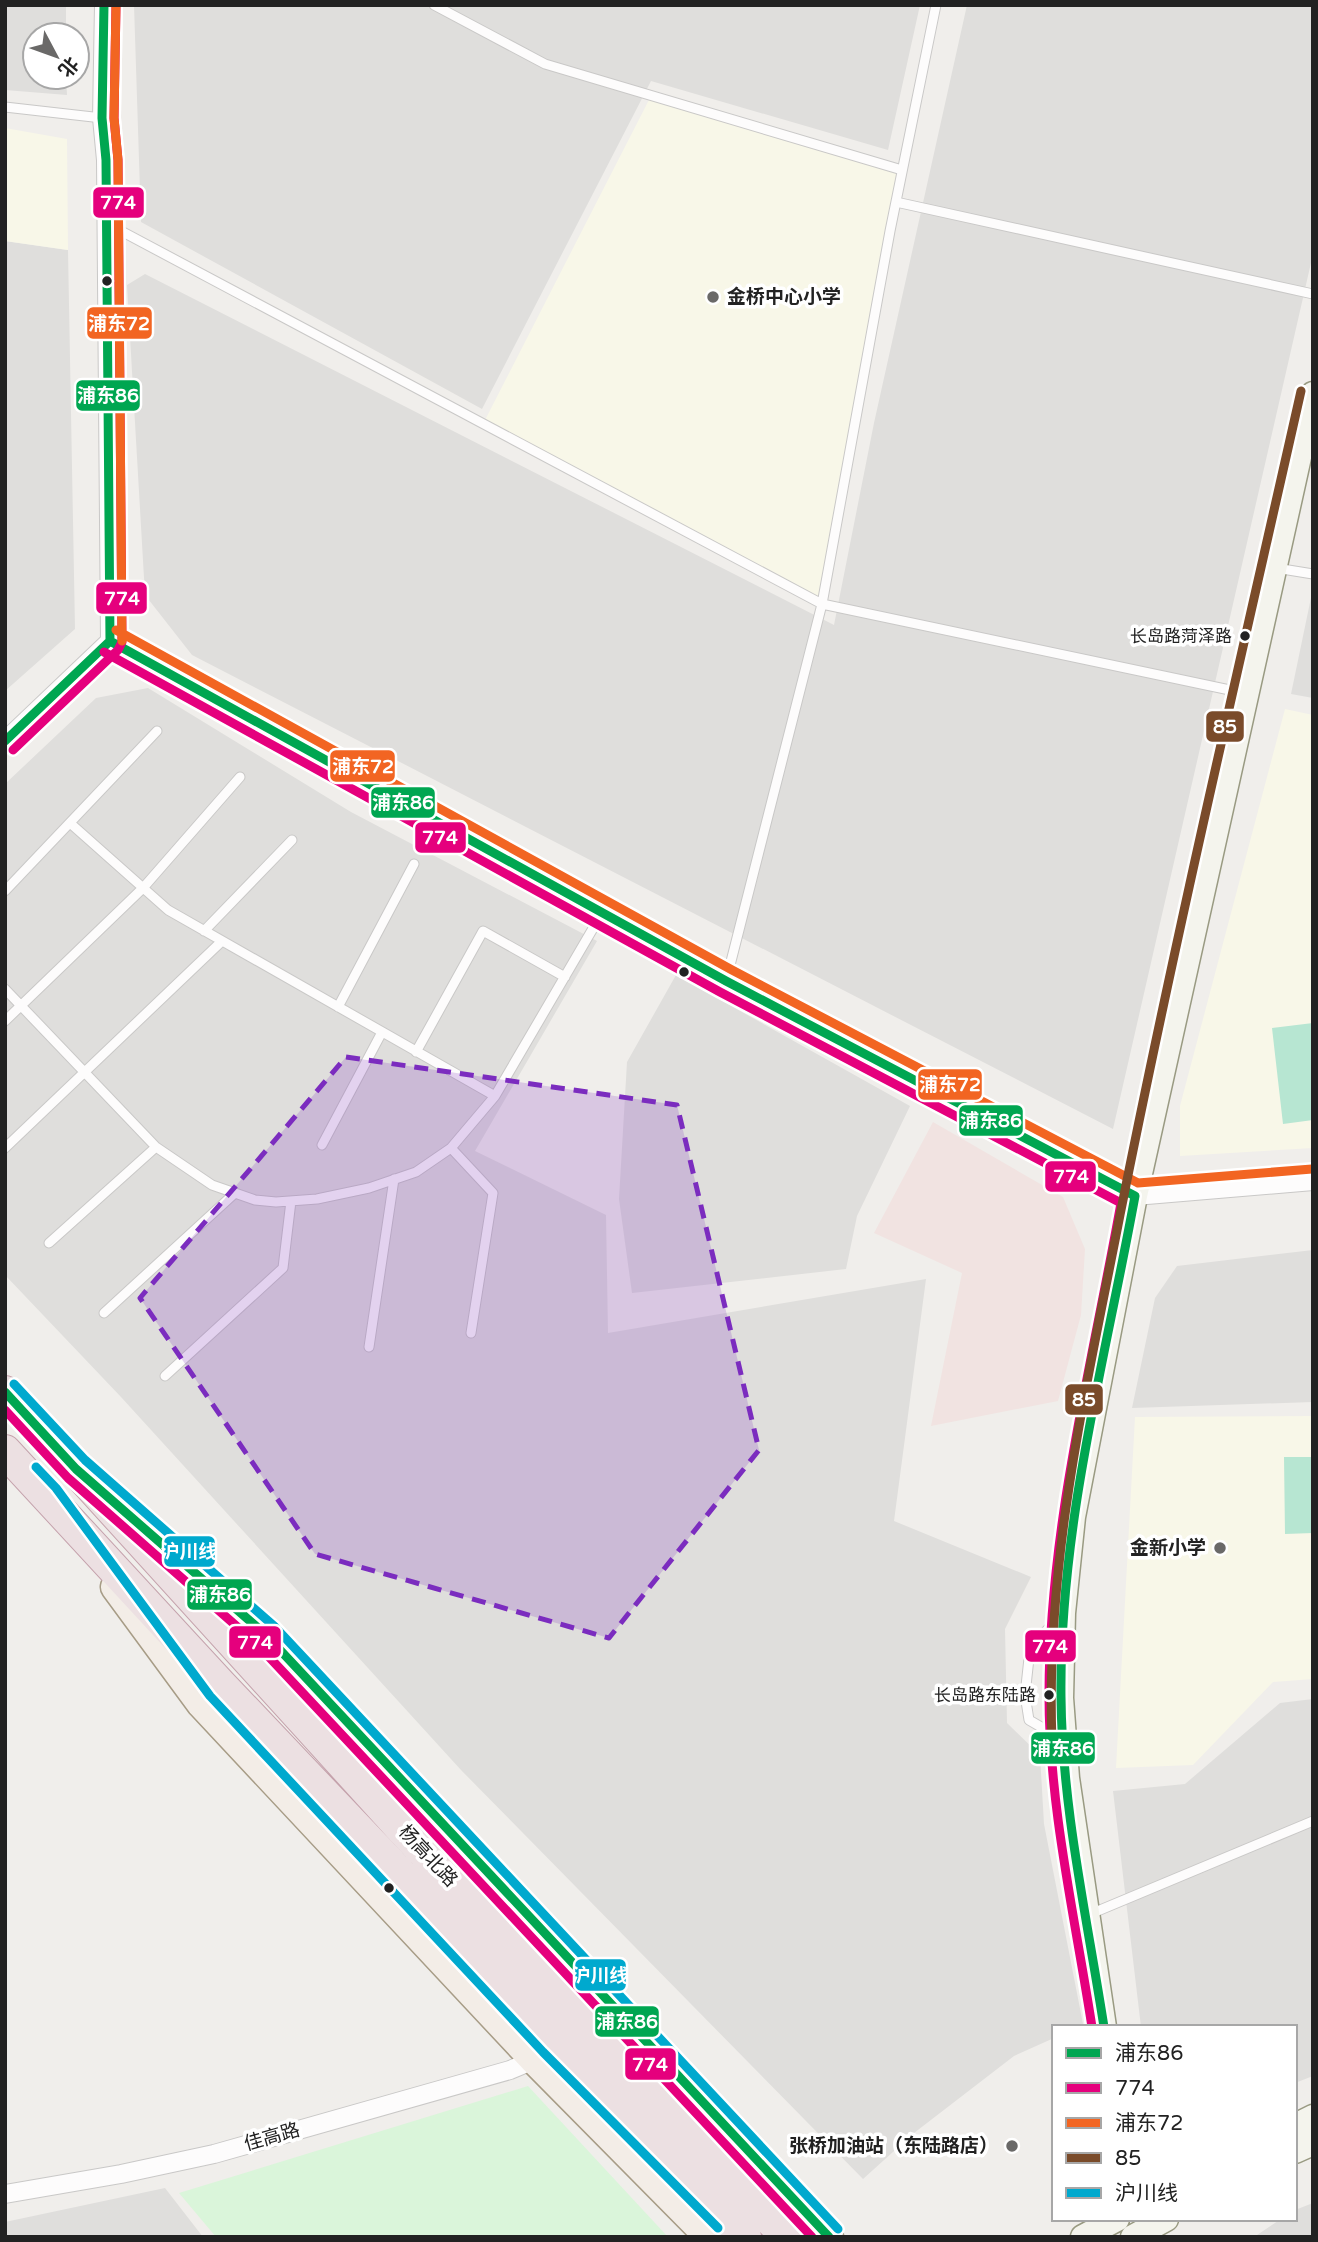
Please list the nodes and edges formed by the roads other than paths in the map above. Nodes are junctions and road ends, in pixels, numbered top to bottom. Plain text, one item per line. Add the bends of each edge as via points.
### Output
1 (104, 5) edge
2 (434, 5) edge
3 (936, 5) edge
4 (5, 107) edge
5 (102, 118) junction
6 (902, 170) junction
7 (895, 202) junction
8 (105, 223) junction
9 (1313, 294) edge
10 (1313, 394) edge
11 (1274, 568) junction
12 (1313, 574) edge
13 (821, 604) junction
14 (110, 641) junction
15 (1246, 693) junction
16 (157, 731) dead end
17 (5, 741) edge
18 (240, 777) dead end
19 (70, 823) junction
20 (292, 840) dead end
21 (414, 864) dead end
22 (143, 888) junction
23 (5, 891) edge
24 (602, 913) junction
25 (204, 931) junction
26 (222, 941) junction
27 (565, 977) junction
28 (726, 981) junction
29 (5, 989) edge
30 (21, 1006) junction
31 (338, 1007) junction
32 (5, 1021) edge
33 (382, 1032) junction
34 (416, 1052) junction
35 (85, 1072) junction
36 (495, 1096) junction
37 (322, 1146) dead end
38 (156, 1147) junction
39 (5, 1148) edge
40 (451, 1148) junction
41 (394, 1179) junction
42 (1313, 1181) edge
43 (234, 1193) junction
44 (1135, 1196) junction
45 (291, 1201) junction
46 (49, 1243) dead end
47 (104, 1313) dead end
48 (471, 1333) dead end
49 (369, 1346) dead end
50 (165, 1376) dead end
51 (5, 1392) edge
52 (5, 1451) edge
53 (76, 1469) junction
54 (46, 1495) junction
55 (1063, 1613) junction
56 (1064, 1741) junction
57 (1313, 1821) edge
58 (1087, 1916) junction
59 (1104, 2025) edge
60 (534, 2060) junction
61 (1313, 2117) edge
62 (1297, 2125) edge
63 (1313, 2143) edge
64 (1297, 2150) edge
65 (5, 2194) edge
66 (1112, 2221) edge
67 (1162, 2221) edge
68 (709, 2237) edge
69 (745, 2237) edge
70 (787, 2237) edge
71 (829, 2237) edge
72 (1083, 2237) edge
73 (1133, 2237) edge

1 - 5 street
2 - 6 lane via 545,64
3 - 6 lane
4 - 5 lane
5 - 8 street
6 - 7 lane
7 - 9 lane
7 - 13 lane
8 - 13 lane
8 - 14 street
10 - 11 street
11 - 12 lane
11 - 15 street
13 - 15 lane
13 - 28 lane
14 - 17 street
14 - 24 street
15 - 44 street
16 - 19 lane
18 - 22 lane
19 - 22 lane
19 - 23 lane
20 - 25 lane
21 - 31 lane
22 - 25 lane via 168,910
22 - 30 lane
24 - 27 lane
24 - 28 street
25 - 26 lane
26 - 31 lane
26 - 35 lane
27 - 34 lane via 483,931
27 - 36 lane
28 - 44 street
29 - 30 lane
30 - 32 lane
30 - 35 lane
31 - 33 lane
33 - 34 lane
33 - 37 lane
34 - 36 lane
35 - 38 lane
35 - 39 lane
36 - 40 lane
38 - 43 lane via 212,1185
38 - 46 lane
40 - 41 lane via 416,1172
40 - 48 lane via 493,1193
41 - 45 lane
41 - 49 lane
42 - 44 street
43 - 45 lane
43 - 47 lane
44 - 55 street via 1075,1504
45 - 50 lane via 283,1268
51 - 53 highway, 杨高北路
52 - 54 highway, 杨高北路
53 - 70 highway, 杨高北路 via 400,1827
53 - 71 main road, 杨高北路 via 266,1635
54 - 60 main road, 杨高北路 via 201,1704
54 - 69 highway, 杨高北路
55 - 56 street
55 - 56 lane via 1030,1649 1025,1695 1030,1720
56 - 58 street
57 - 58 lane
58 - 59 street
60 - 65 street, 佳高路 via 214,2154
60 - 68 main road, 杨高北路
61 - 62 street
63 - 64 street
66 - 72 street
67 - 73 street

